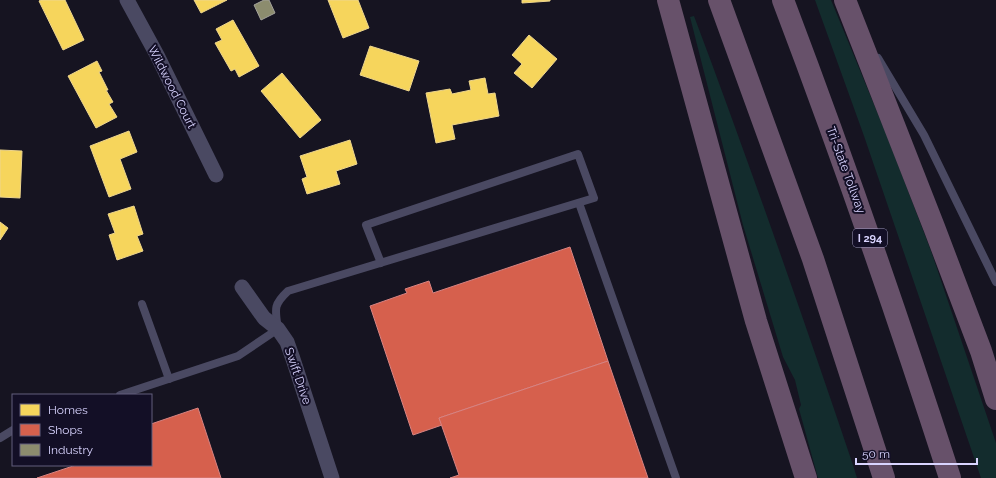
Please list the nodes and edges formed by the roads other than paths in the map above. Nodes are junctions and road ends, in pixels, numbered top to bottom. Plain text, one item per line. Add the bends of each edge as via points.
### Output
1 (127, 0) edge
2 (668, 0) edge
3 (719, 0) edge
4 (783, 0) edge
5 (846, 4) edge
6 (216, 175) dead end
7 (579, 203) junction
8 (381, 264) junction
9 (996, 282) edge
10 (242, 287) dead end
11 (142, 304) dead end
12 (278, 329) junction
13 (169, 379) junction
14 (123, 394) edge
15 (996, 399) edge
16 (12, 431) edge
17 (0, 438) edge
18 (332, 478) edge
19 (676, 478) edge
20 (806, 478) edge
21 (884, 478) edge
22 (950, 478) edge

1 - 6 street, Wildwood Court
2 - 20 highway via 756,321
3 - 21 highway via 813,259
4 - 22 highway, Tri-State Tollway / I 294 via 855,195
5 - 9 lane via 924,135
5 - 15 highway via 934,227
7 - 8 lane
7 - 8 lane via 594,198 578,154 366,225
7 - 19 lane
8 - 12 lane via 288,291 280,299 275,310
10 - 12 street, Swift Drive via 264,318
11 - 13 lane
12 - 13 lane via 238,356
12 - 18 street, Swift Drive via 287,342
13 - 14 lane
16 - 17 lane

